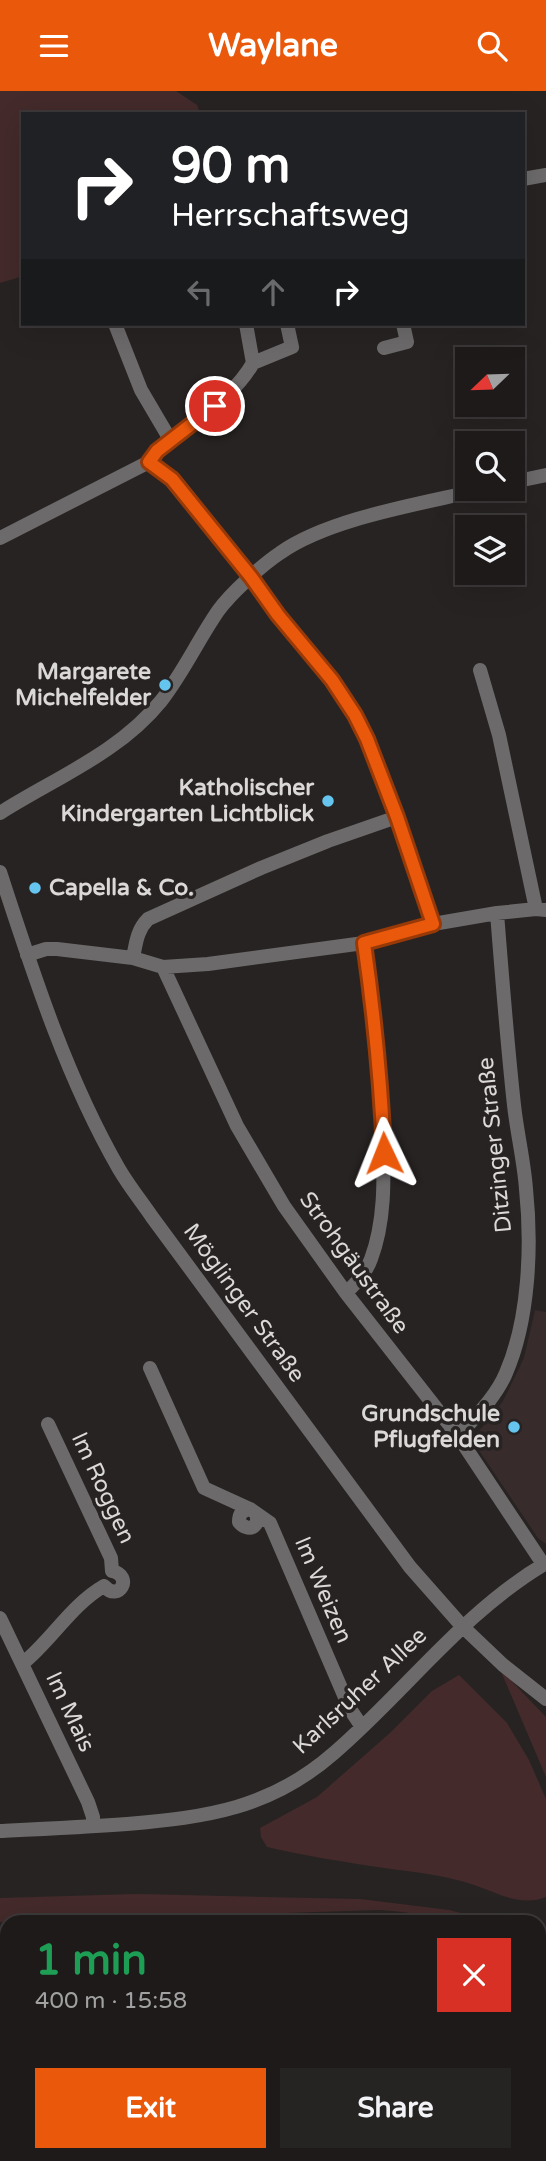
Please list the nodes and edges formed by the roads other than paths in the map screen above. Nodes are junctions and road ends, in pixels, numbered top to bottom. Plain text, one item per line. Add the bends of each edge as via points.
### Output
1 (546, 175) edge
2 (525, 179) edge
3 (116, 326) edge
4 (246, 326) edge
5 (287, 326) edge
6 (403, 326) edge
7 (384, 348) dead end
8 (253, 363) junction
9 (171, 441) junction
10 (149, 462) junction
11 (546, 475) edge
12 (525, 479) edge
13 (455, 496) edge
14 (0, 538) edge
15 (251, 577) junction
16 (480, 670) dead end
17 (0, 813) edge
18 (397, 817) junction
19 (0, 873) edge
20 (541, 909) edge
21 (497, 913) junction
22 (433, 924) junction
23 (364, 943) junction
24 (27, 955) junction
25 (132, 958) junction
26 (163, 967) junction
27 (346, 1293) junction
28 (150, 1368) dead end
29 (48, 1425) dead end
30 (458, 1436) junction
31 (545, 1563) edge
32 (0, 1618) edge
33 (462, 1626) junction
34 (22, 1664) junction
35 (546, 1699) edge
36 (362, 1727) junction
37 (93, 1826) junction
38 (0, 1831) edge

1 - 2 street
3 - 9 street via 141,390
4 - 8 street
5 - 8 street via 292,347
6 - 7 street via 407,342
8 - 9 street via 234,389
9 - 10 street
10 - 14 street
10 - 15 street via 172,479
11 - 12 street
13 - 15 street via 319,532 281,552
15 - 17 street via 220,608 161,701 137,726 62,779
15 - 18 street via 355,715
16 - 20 street
18 - 22 street
18 - 25 street via 261,868 148,919 137,934
19 - 24 street, Möglinger Straße
20 - 21 street
21 - 22 street
21 - 30 street, Ditzinger Straße via 514,1108 527,1189 529,1253 523,1310 506,1375
22 - 23 street
23 - 26 street
23 - 27 street via 381,1090 384,1177 380,1226 371,1260
24 - 25 street via 57,949
24 - 33 street, Möglinger Straße via 94,1123 121,1172 402,1556
25 - 26 street
26 - 27 street, Strohgäustraße via 237,1125 284,1206
27 - 30 street, Strohgäustraße
28 - 36 street, Im Weizen via 204,1488 270,1523 350,1709
29 - 34 street, Im Roggen via 111,1558 112,1571 104,1575 104,1586
30 - 31 street, Strohgäustraße
31 - 33 street, Karlsruher Allee
32 - 34 street, Im Mais
33 - 35 street, Möglinger Straße
33 - 36 street, Karlsruher Allee
34 - 37 street, Im Mais via 88,1802
36 - 37 street, Karlsruher Allee via 287,1786 241,1806 184,1819
37 - 38 street, Karlsruher Allee

